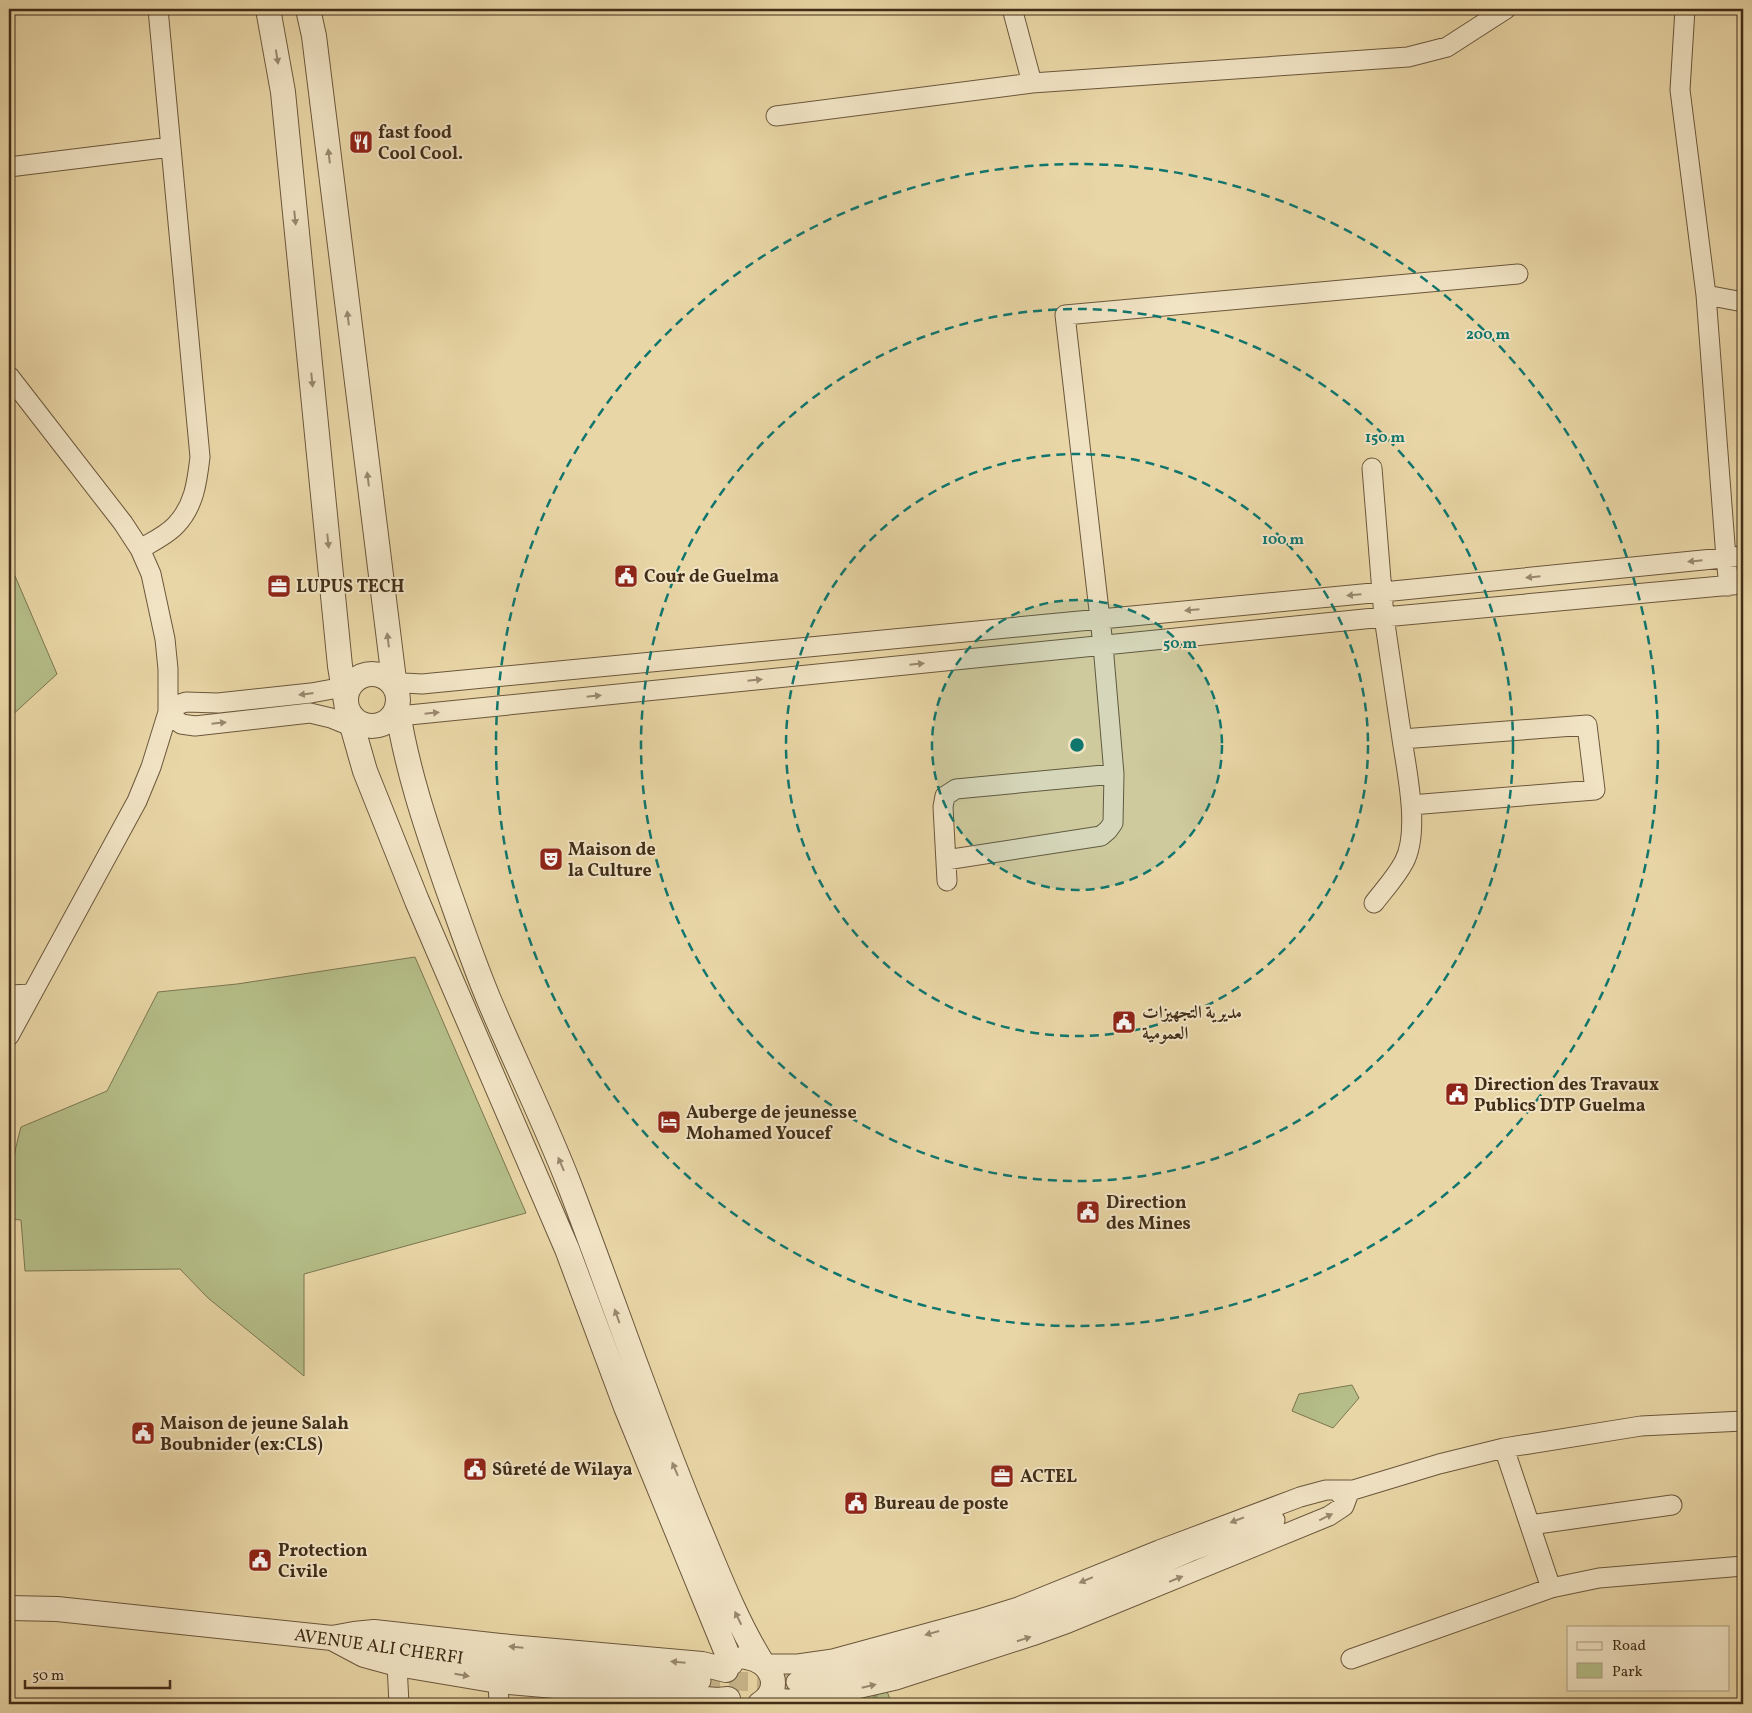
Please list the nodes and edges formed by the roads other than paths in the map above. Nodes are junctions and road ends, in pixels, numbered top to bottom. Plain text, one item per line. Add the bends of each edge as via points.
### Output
1 (158, 9) edge
2 (268, 9) edge
3 (308, 9) edge
4 (1014, 9) edge
5 (1506, 9) edge
6 (1684, 9) edge
7 (1032, 84) junction
8 (776, 116) dead end
9 (171, 147) junction
10 (9, 166) edge
11 (1518, 274) dead end
12 (1706, 295) junction
13 (1743, 302) edge
14 (9, 376) edge
15 (1372, 468) dead end
16 (140, 549) junction
17 (1734, 557) edge
18 (1736, 585) edge
19 (1383, 592) junction
20 (1384, 617) junction
21 (1099, 619) junction
22 (1103, 645) junction
23 (168, 669) junction
24 (196, 702) junction
25 (374, 702) junction
26 (168, 712) junction
27 (195, 726) junction
28 (1402, 739) junction
29 (151, 767) junction
30 (1114, 774) junction
31 (1411, 805) junction
32 (946, 860) junction
33 (947, 881) dead end
34 (1374, 903) dead end
35 (32, 994) junction
36 (9, 995) edge
37 (9, 1036) edge
38 (1743, 1422) edge
39 (1504, 1448) junction
40 (1350, 1490) junction
41 (1672, 1505) dead end
42 (1530, 1525) junction
43 (1743, 1566) edge
44 (1551, 1588) junction
45 (9, 1596) edge
46 (9, 1608) edge
47 (57, 1609) junction
48 (332, 1638) junction
49 (1351, 1659) dead end
50 (763, 1663) junction
51 (397, 1664) junction
52 (728, 1666) junction
53 (498, 1681) junction
54 (701, 1681) tunnel mouth
55 (796, 1682) tunnel mouth
56 (595, 1697) edge
57 (656, 1700) edge
58 (769, 1700) edge
59 (731, 1701) edge
60 (399, 1704) edge
61 (499, 1704) edge

1 - 9 street
2 -> 25 street via 283,92 340,666
25 -> 3 street via 314,36
4 - 7 street
5 - 7 street via 1448,47 1408,57
6 - 12 street via 1680,90
7 - 8 street
9 - 10 street
9 - 16 street via 200,457 197,486 189,508 175,526
11 - 21 street via 1065,315
12 - 13 street
12 - 17 street
14 - 16 street
15 - 19 street
16 - 23 street via 151,574 159,607
17 - 18 street
17 -> 19 street
18 - 20 street
19 - 20 street
19 -> 21 street
20 - 22 street
20 - 28 street
21 - 22 street
21 - 25 street via 422,684 404,683
25 -> 22 street
22 - 30 street
23 - 24 street via 178,686
23 - 26 street
25 -> 24 street via 311,693 218,703
24 - 26 street via 174,706
27 -> 25 street via 310,713 331,718
50 -> 25 street via 729,1600 668,1454 568,1182 488,998 433,846 405,751
25 - 52 street via 365,771 417,901 567,1249
26 - 27 street via 181,724
26 - 29 street
27 - 29 street via 177,735
28 - 31 street
28 - 31 street via 1587,725 1595,790
29 - 35 street via 137,801
30 - 32 street via 1113,823 1101,836
30 - 32 street via 956,789 945,796 942,807
31 - 34 street via 1411,841 1405,862
32 - 33 street
35 - 36 street
35 - 37 street
38 - 39 street via 1640,1426
39 - 40 street
39 - 42 street
40 -> 50 street via 1326,1490 1300,1497 1027,1604 976,1620 833,1659 798,1664
40 - 55 street via 985,1637 866,1668
58 -> 40 street via 798,1699 896,1680 1032,1636 1329,1516 1344,1506
41 - 42 street
42 - 44 street
43 - 44 street via 1599,1578
44 - 49 street
45 - 47 street
46 - 47 street
47 - 48 street, AVENUE ALI CHERFI
48 - 51 street via 364,1655
52 -> 48 street via 374,1632
48 - 54 street, AVENUE ALI CHERFI via 492,1662
50 - 52 street via 746,1657
50 - 58 street via 773,1679
51 -> 53 street
51 - 60 street
52 - 59 street via 722,1684
53 - 56 street
53 - 61 street
56 - 57 street
57 - 59 street

